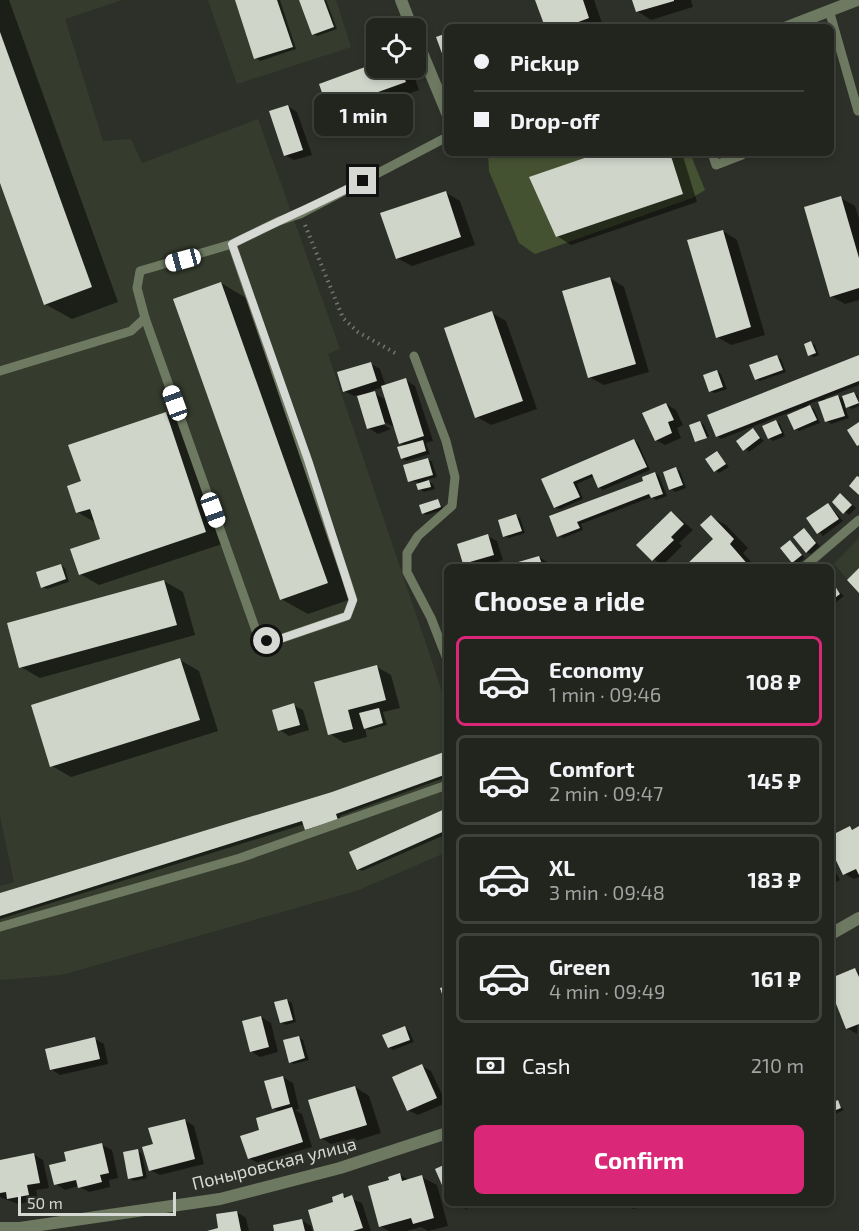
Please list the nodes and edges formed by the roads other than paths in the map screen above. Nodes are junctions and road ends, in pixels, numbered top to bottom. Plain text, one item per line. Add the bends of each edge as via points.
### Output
1 (401, 0) edge
2 (857, 0) edge
3 (829, 10) junction
4 (408, 18) edge
5 (794, 24) edge
6 (833, 24) edge
7 (834, 27) edge
8 (426, 62) edge
9 (444, 106) edge
10 (858, 111) edge
11 (444, 140) edge
12 (713, 156) edge
13 (739, 156) edge
14 (232, 244) junction
15 (145, 318) junction
16 (414, 356) dead end
17 (0, 371) edge
18 (859, 520) edge
19 (808, 564) edge
20 (444, 651) edge
21 (444, 786) edge
22 (859, 918) edge
23 (0, 927) edge
24 (834, 932) edge
25 (444, 1134) edge
26 (0, 1228) edge

1 - 4 street
2 - 3 street
3 - 5 street
3 - 6 lane
7 - 10 lane
8 - 9 street
11 - 14 lane via 300,214
12 - 13 lane via 716,165
14 - 15 lane via 140,271 137,288
14 - 15 lane via 353,600 347,616 274,641 259,639
15 - 17 lane via 131,331
16 - 20 lane via 446,441 455,477 452,506 418,536 407,553 407,572
18 - 19 lane
21 - 23 lane via 240,858
22 - 24 street
25 - 26 street, Поныровская улица via 340,1168 220,1199

